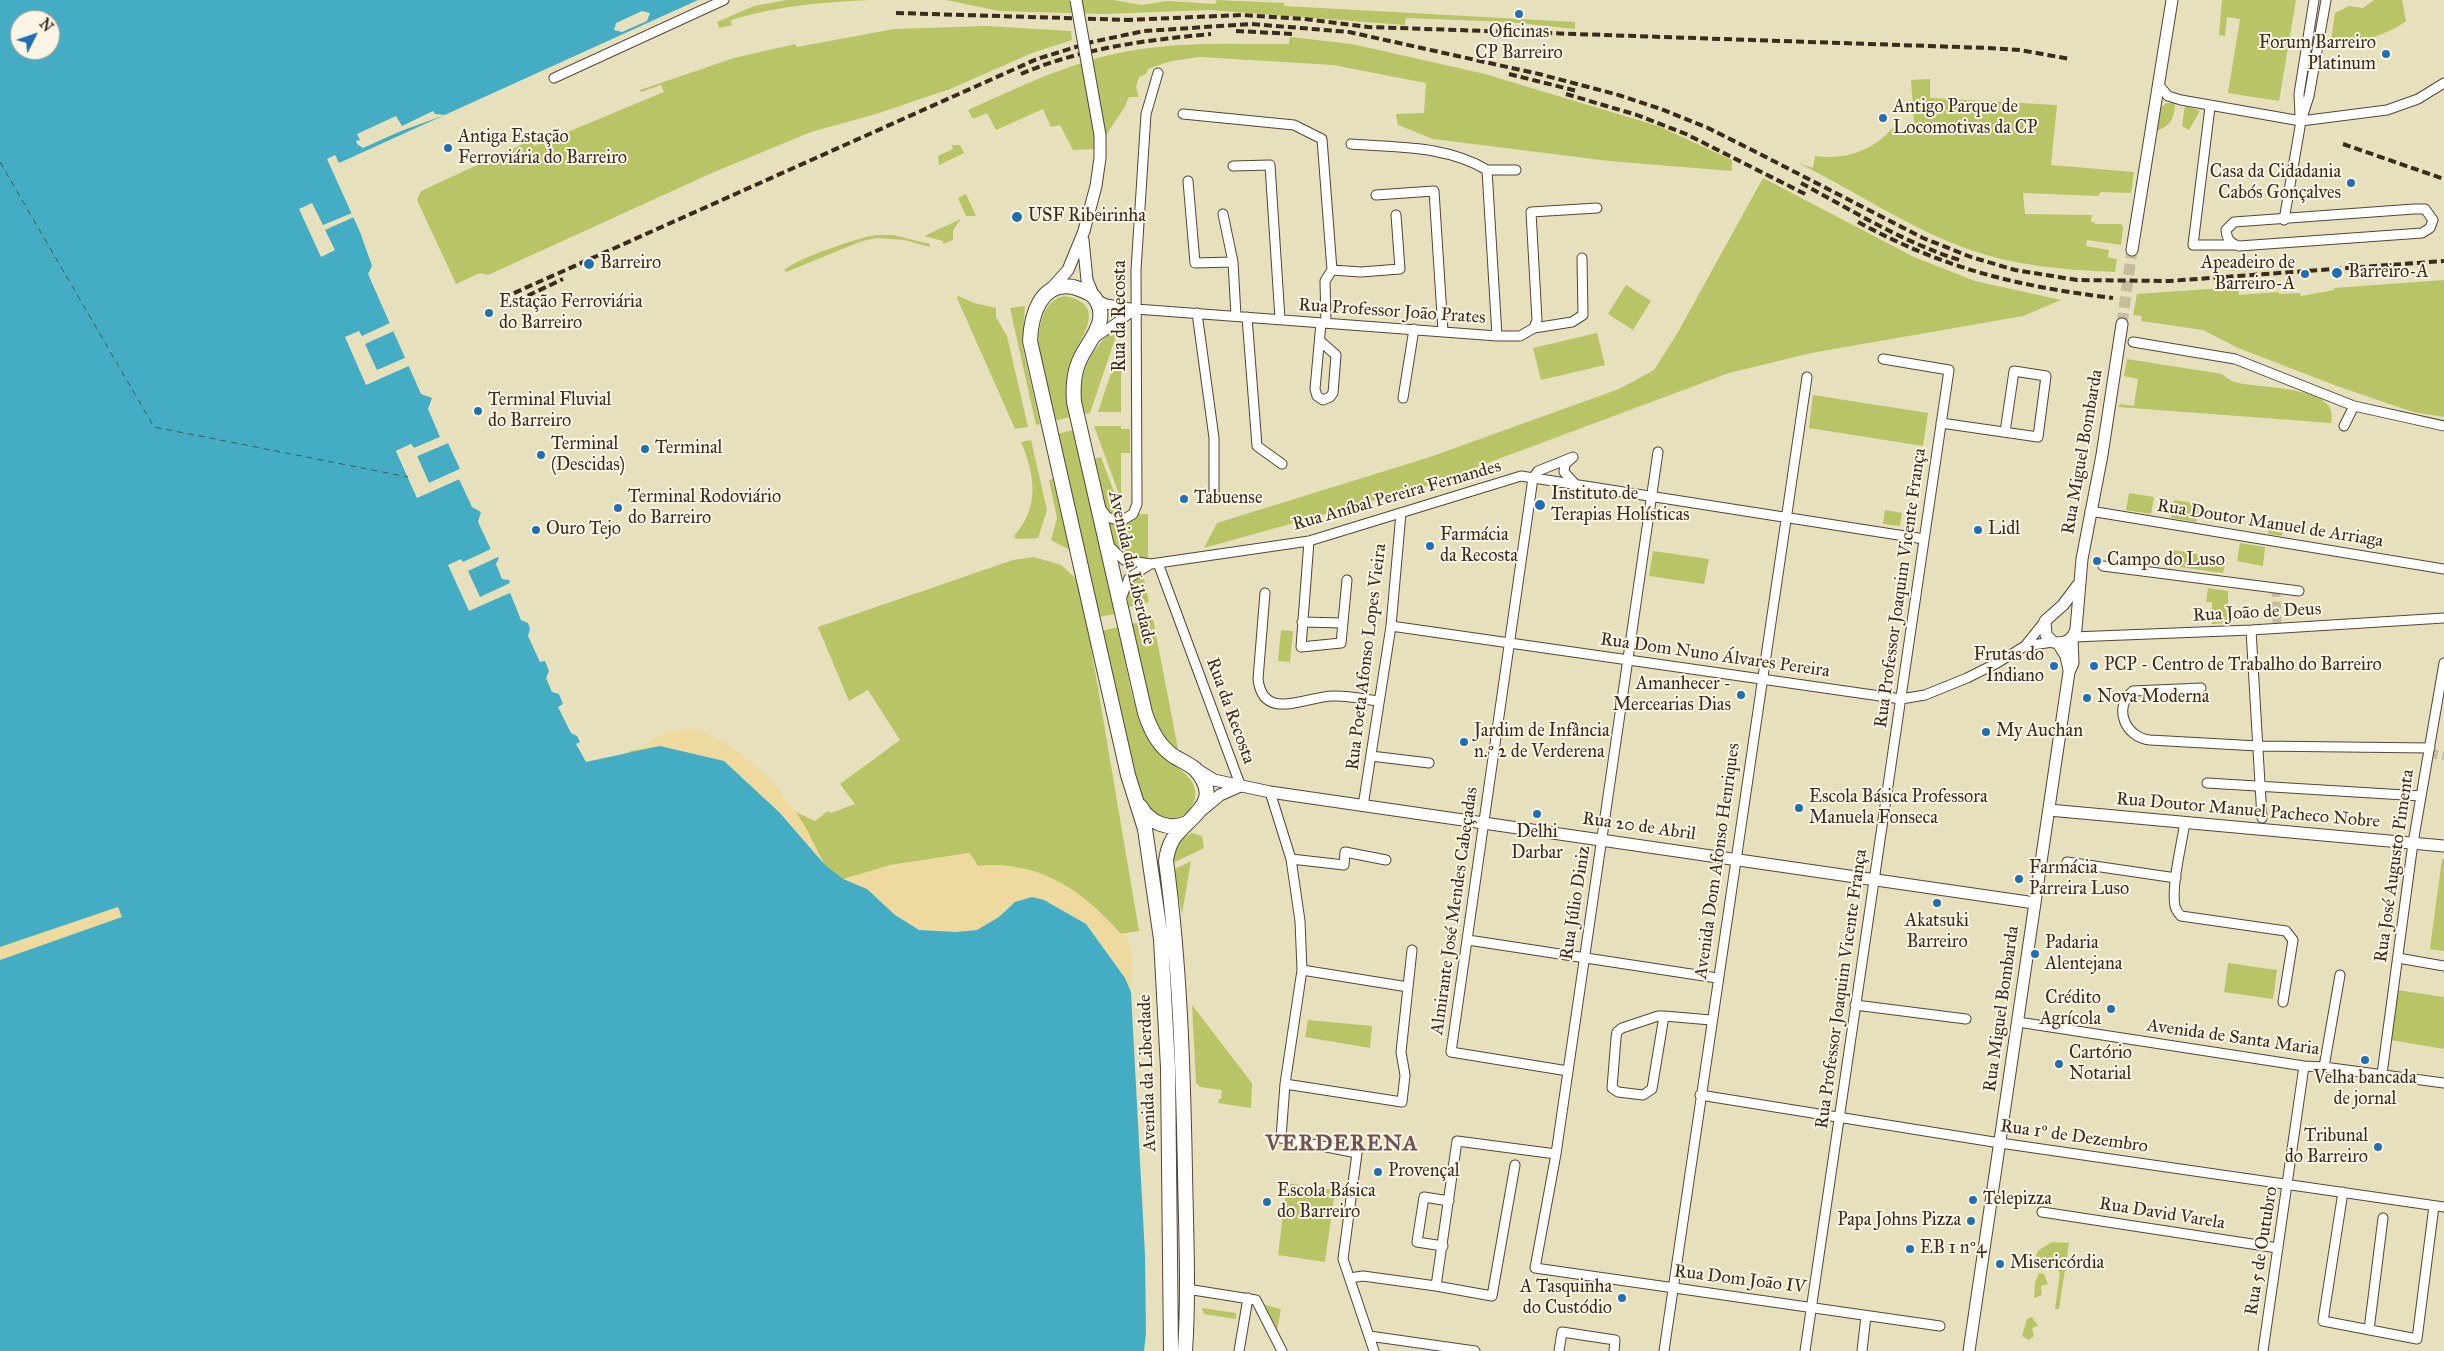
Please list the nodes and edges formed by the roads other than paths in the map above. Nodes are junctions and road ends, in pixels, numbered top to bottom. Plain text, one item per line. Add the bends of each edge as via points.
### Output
1 (724, 0) edge
2 (1076, 0) edge
3 (2172, 0) edge
4 (2314, 0) edge
5 (2326, 0) edge
6 (1158, 72) dead end
7 (554, 78) dead end
8 (2444, 83) edge
9 (2158, 84) junction
10 (2168, 96) junction
11 (2155, 104) junction
12 (2210, 107) junction
13 (1183, 114) dead end
14 (2301, 121) junction
15 (1351, 144) dead end
16 (1233, 166) dead end
17 (1487, 170) junction
18 (1516, 170) dead end
19 (1188, 181) dead end
20 (1376, 196) dead end
21 (1597, 208) dead end
22 (1223, 214) dead end
23 (1396, 215) dead end
24 (2284, 220) junction
25 (1084, 235) junction
26 (2234, 245) junction
27 (2132, 250) tunnel mouth
28 (1582, 258) dead end
29 (1233, 262) junction
30 (1332, 270) junction
31 (1048, 292) junction
32 (1094, 297) junction
33 (1136, 309) junction
34 (1197, 313) junction
35 (1236, 316) junction
36 (1247, 317) junction
37 (1280, 319) junction
38 (1323, 323) junction
39 (2122, 324) tunnel mouth
40 (1534, 328) junction
41 (1414, 329) junction
42 (1443, 331) junction
43 (1497, 336) junction
44 (1320, 341) junction
45 (1091, 342) junction
46 (2133, 342) dead end
47 (1883, 359) dead end
48 (1807, 377) dead end
49 (1403, 398) dead end
50 (2354, 406) junction
51 (1942, 423) junction
52 (2344, 426) dead end
53 (2444, 426) edge
54 (2005, 432) junction
55 (1658, 452) dead end
56 (1282, 464) dead end
57 (1533, 478) junction
58 (1576, 485) junction
59 (1214, 492) dead end
60 (1651, 498) junction
61 (1097, 503) junction
62 (2090, 510) junction
63 (1400, 513) junction
64 (1786, 518) junction
65 (1924, 539) junction
66 (1106, 542) junction
67 (1309, 542) junction
68 (1155, 563) junction
69 (2103, 566) dead end
70 (2444, 569) edge
71 (1348, 580) dead end
72 (2078, 585) junction
73 (2299, 591) dead end
74 (1265, 593) dead end
75 (1120, 604) junction
76 (2056, 612) junction
77 (2444, 618) edge
78 (2045, 621) junction
79 (1302, 622) junction
80 (1343, 623) junction
81 (2075, 624) junction
82 (1391, 626) junction
83 (2251, 630) junction
84 (2072, 637) junction
85 (2056, 642) junction
86 (1508, 643) junction
87 (2025, 646) junction
88 (1628, 660) junction
89 (2444, 663) edge
90 (2070, 672) junction
91 (1762, 680) junction
92 (2202, 688) dead end
93 (1901, 699) junction
94 (1378, 702) junction
95 (2258, 746) junction
96 (2430, 748) junction
97 (1371, 756) junction
98 (1429, 763) dead end
99 (1192, 766) junction
100 (2207, 784) dead end
101 (2261, 786) junction
102 (1240, 787) junction
103 (1270, 792) junction
104 (1134, 796) junction
105 (2421, 796) junction
106 (1363, 806) junction
107 (1202, 810) junction
108 (2050, 810) junction
109 (2262, 818) dead end
110 (2185, 822) junction
111 (1187, 823) junction
112 (1485, 823) junction
113 (1603, 839) junction
114 (2413, 843) junction
115 (2444, 846) edge
116 (1735, 858) junction
117 (1291, 859) junction
118 (1386, 860) dead end
119 (2068, 862) dead end
120 (2176, 878) junction
121 (1874, 879) junction
122 (2036, 903) junction
123 (1468, 940) junction
124 (1412, 950) dead end
125 (2398, 958) junction
126 (1583, 959) junction
127 (2444, 966) edge
128 (1302, 970) junction
129 (2340, 975) dead end
130 (1718, 978) junction
131 (1408, 987) junction
132 (2283, 1002) dead end
133 (1855, 1006) junction
134 (1664, 1016) junction
135 (1966, 1019) dead end
136 (1711, 1020) junction
137 (2018, 1022) junction
138 (2304, 1066) junction
139 (2324, 1067) junction
140 (1568, 1070) junction
141 (2382, 1074) junction
142 (2444, 1083) edge
143 (1285, 1084) junction
144 (1700, 1095) junction
145 (1840, 1116) junction
146 (2000, 1143) junction
147 (1556, 1154) junction
148 (1515, 1166) dead end
149 (2289, 1184) junction
150 (2343, 1192) junction
151 (1449, 1201) junction
152 (2434, 1206) junction
153 (2444, 1207) edge
154 (2042, 1212) dead end
155 (2383, 1218) dead end
156 (1443, 1246) junction
157 (2278, 1248) junction
158 (1535, 1268) joint
159 (1350, 1278) junction
160 (1436, 1286) junction
161 (1187, 1288) junction
162 (1672, 1288) junction
163 (1248, 1298) junction
164 (1812, 1306) junction
165 (1866, 1316) junction
166 (1940, 1326) dead end
167 (2369, 1330) junction
168 (1369, 1336) junction
169 (1171, 1351) edge
170 (1186, 1351) edge
171 (1239, 1351) edge
172 (1282, 1351) edge
173 (1374, 1351) edge
174 (1475, 1351) edge
175 (1559, 1351) edge
176 (1614, 1351) edge
177 (1664, 1351) edge
178 (1805, 1351) edge
179 (1862, 1351) edge
180 (1969, 1351) edge
181 (2263, 1351) edge

1 - 7 street
2 - 25 street, Avenida da Liberdade, bridge via 1100,135 1096,186
3 - 9 street
4 - 14 street via 2299,94
5 - 14 street via 2309,96
6 - 33 street, Rua da Recosta via 1146,114
8 - 14 street via 2418,99 2387,110
9 - 10 street
9 - 11 street
10 - 11 street
10 - 12 street
11 - 27 street
12 - 14 street
12 - 26 street via 2193,245
13 - 30 street via 1294,125 1322,139
14 - 24 street
15 - 17 street via 1441,151 1468,159
16 - 37 street via 1270,165
17 - 18 street
17 - 43 street
19 - 29 street via 1195,263
20 - 42 street via 1434,192
21 - 40 street via 1530,212 1537,320
22 - 29 street
23 - 30 street via 1400,269
24 - 26 street via 2234,222 2226,230
24 - 26 street via 2426,209 2433,220 2430,228 2422,233
25 - 31 street, Avenida da Liberdade via 1068,270
25 - 32 street, Avenida da Liberdade via 1088,280
28 - 40 street, Rua Professor João Prates via 1583,314 1572,322
29 - 35 street
30 - 38 street via 1324,281
31 - 32 main road via 1068,286
31 - 104 main road, Avenida da Liberdade via 1038,302 1032,319 1032,360
32 - 33 street, Rua Professor João Prates via 1106,304
32 - 45 main road, Avenida da Liberdade via 1100,322
33 - 34 street, Rua Professor João Prates
33 - 45 street
33 - 61 street, Rua da Recosta via 1137,504 1129,518 1117,521 1107,517
34 - 35 street, Rua Professor João Prates
34 - 59 street via 1214,438
35 - 36 street, Rua Professor João Prates
36 - 37 street, Rua Professor João Prates
36 - 56 street via 1257,446
37 - 38 street, Rua Professor João Prates
38 - 41 street, Rua Professor João Prates
38 - 44 street
39 - 62 street, Rua Miguel Bombarda via 2102,455
40 - 43 street, Rua Professor João Prates via 1520,336
41 - 42 street, Rua Professor João Prates
41 - 49 street
42 - 43 street, Rua Professor João Prates
44 - 44 street via 1315,390 1323,400 1334,392 1336,355
45 - 61 main road, Avenida da Liberdade via 1078,362 1073,391
46 - 50 street via 2235,359
47 - 51 street, Rua Professor Joaquim Vicente França via 1949,370
48 - 64 street, Avenida Dom Afonso Henriques
50 - 52 street
50 - 53 street
51 - 54 street
51 - 65 street, Rua Professor Joaquim Vicente França
54 - 54 street via 2014,371 2046,376 2038,437
55 - 60 street, Rua Júlio Diniz
57 - 58 street, Rua Aníbal Pereira Fernandes
57 - 58 street via 1538,471 1572,457 1564,464 1564,472
57 - 63 street, Rua Aníbal Pereira Fernandes via 1521,476
57 - 86 street, Almirante José Mendes Cabeçadas
58 - 60 street, Rua Aníbal Pereira Fernandes
60 - 64 street, Rua Aníbal Pereira Fernandes
60 - 88 street, Rua Júlio Diniz
61 - 66 main road, Avenida da Liberdade
62 - 70 street, Rua Doutor Manuel de Arriaga
62 - 72 street, Rua Miguel Bombarda
63 - 67 street, Rua Aníbal Pereira Fernandes
63 - 82 street, Rua Poeta Afonso Lopes Vieira
64 - 65 street, Rua Aníbal Pereira Fernandes
64 - 91 street, Avenida Dom Afonso Henriques
65 - 93 street, Rua Professor Joaquim Vicente França
66 - 68 street via 1124,560
66 - 75 main road, Avenida da Liberdade
67 - 68 street, Rua Aníbal Pereira Fernandes
67 - 79 street
68 - 75 street via 1129,578
68 - 102 street, Rua da Recosta
69 - 73 street
71 - 80 street
72 - 76 street
72 - 81 street, Rua Miguel Bombarda
74 - 94 street via 1258,686 1268,700 1281,705 1342,696
75 - 99 main road, Avenida da Liberdade via 1149,724 1168,752
76 - 78 street
76 - 81 street via 2066,612
77 - 83 street, Rua João de Deus
78 - 85 street, Rua Miguel Bombarda via 2046,635
78 - 87 street, Rua Dom Nuno Álvares Pereira
79 - 80 street
79 - 80 street via 1301,646 1341,643
81 - 84 street, Rua Miguel Bombarda
82 - 86 street, Rua Dom Nuno Álvares Pereira
82 - 94 street, Rua Poeta Afonso Lopes Vieira
83 - 84 street, Rua João de Deus
83 - 95 street
84 - 85 street
84 - 90 street, Rua Miguel Bombarda
85 - 87 street, Rua Dom Nuno Álvares Pereira
85 - 90 street, Rua Miguel Bombarda via 2066,656
86 - 88 street, Rua Dom Nuno Álvares Pereira
86 - 112 street, Almirante José Mendes Cabeçadas
87 - 93 street, Rua Dom Nuno Álvares Pereira via 1953,684 1925,695
88 - 91 street, Rua Dom Nuno Álvares Pereira
88 - 113 street, Rua Júlio Diniz
89 - 96 street, Rua José Augusto Pimenta
90 - 108 street, Rua Miguel Bombarda
91 - 93 street, Rua Dom Nuno Álvares Pereira
91 - 116 street, Avenida Dom Afonso Henriques
92 - 95 street via 2133,691 2124,702 2126,727 2141,739
93 - 121 street, Rua Professor Joaquim Vicente França
94 - 97 street, Rua Poeta Afonso Lopes Vieira
95 - 96 street
95 - 101 street
96 - 105 street, Rua José Augusto Pimenta
97 - 98 street
97 - 106 street, Rua Poeta Afonso Lopes Vieira
99 - 102 street, Rua 20 de Abril via 1214,780
99 - 107 main road, Avenida da Liberdade via 1205,784
100 - 101 street
101 - 105 street
101 - 109 street
102 - 103 street, Rua 20 de Abril
102 - 107 street via 1220,795
103 - 106 street, Rua 20 de Abril
103 - 117 street
104 - 111 main road, Avenida da Liberdade via 1150,819 1171,827
104 - 169 main road, Avenida da Liberdade via 1145,828 1164,978
105 - 114 street, Rua José Augusto Pimenta
106 - 112 street, Rua 20 de Abril
107 - 111 main road, Avenida da Liberdade
108 - 110 street, Rua Doutor Manuel Pacheco Nobre
108 - 122 street, Rua Miguel Bombarda
110 - 114 street, Rua Doutor Manuel Pacheco Nobre
110 - 120 street
111 - 161 main road, Avenida da Liberdade via 1168,848 1166,861 1176,941 1182,1054
112 - 113 street, Rua 20 de Abril
112 - 123 street, Almirante José Mendes Cabeçadas
113 - 116 street, Rua 20 de Abril
113 - 126 street, Rua Júlio Diniz
114 - 115 street, Rua Doutor Manuel Pacheco Nobre
114 - 125 street, Rua José Augusto Pimenta
116 - 121 street, Rua 20 de Abril
116 - 130 street, Avenida Dom Afonso Henriques
117 - 118 street via 1344,865 1345,852
117 - 128 street via 1300,921
119 - 120 street
120 - 132 street via 2174,905 2182,916 2291,934 2293,940
121 - 122 street, Rua 20 de Abril
121 - 133 street, Rua Professor Joaquim Vicente França
122 - 137 street, Rua Miguel Bombarda
123 - 126 street
123 - 140 street, Almirante José Mendes Cabeçadas via 1451,1052
124 - 131 street
125 - 127 street
125 - 141 street, Rua José Augusto Pimenta
126 - 130 street
126 - 140 street, Rua Júlio Diniz
128 - 131 street
128 - 143 street
129 - 139 street
130 - 136 street, Avenida Dom Afonso Henriques
131 - 143 street via 1401,1052 1405,1075 1402,1102
133 - 135 street
133 - 145 street, Rua Professor Joaquim Vicente França
134 - 134 street via 1618,1032 1612,1088 1618,1092 1644,1095 1652,1089
134 - 136 street
136 - 144 street, Avenida Dom Afonso Henriques
137 - 138 street, Avenida de Santa Maria
137 - 146 street, Rua Miguel Bombarda
138 - 139 street, Avenida de Santa Maria
138 - 149 street, Rua 5 de Outubro
139 - 141 street, Avenida de Santa Maria
140 - 147 street, Rua Júlio Diniz
141 - 142 street, Avenida de Santa Maria
143 - 159 street via 1281,1138 1357,1153 1343,1259
144 - 145 street, Rua 1º de Dezembro
144 - 162 street, Avenida Dom Afonso Henriques
145 - 146 street, Rua 1º de Dezembro
145 - 164 street, Rua Professor Joaquim Vicente França
146 - 149 street, Rua 1º de Dezembro
146 - 180 street, Rua Miguel Bombarda
147 - 151 street via 1457,1141
147 - 158 street, Rua Júlio Diniz
148 - 160 street via 1492,1296
149 - 150 street, Rua 1º de Dezembro
149 - 157 street, Rua 5 de Outubro
150 - 152 street, Rua 1º de Dezembro
150 - 167 street via 2323,1321
151 - 156 street
151 - 156 street via 1424,1197 1417,1242
152 - 153 street, Rua 1º de Dezembro
152 - 167 street via 2416,1339
154 - 157 street, Rua David Varela
155 - 167 street
156 - 160 street
157 - 181 street, Rua 5 de Outubro
158 - 162 street, Rua Dom João IV
159 - 160 street via 1364,1276
159 - 168 street
161 - 163 street
161 - 170 main road, Avenida da Liberdade
162 - 164 street, Rua Dom João IV
162 - 177 street, Avenida Dom Afonso Henriques
163 - 171 street
163 - 172 street via 1256,1300
164 - 165 street, Rua Dom João IV
164 - 178 street, Rua Professor Joaquim Vicente França
165 - 166 street, Rua Dom João IV
165 - 179 street
168 - 173 street
168 - 174 street
175 - 176 street via 1562,1332 1615,1340

